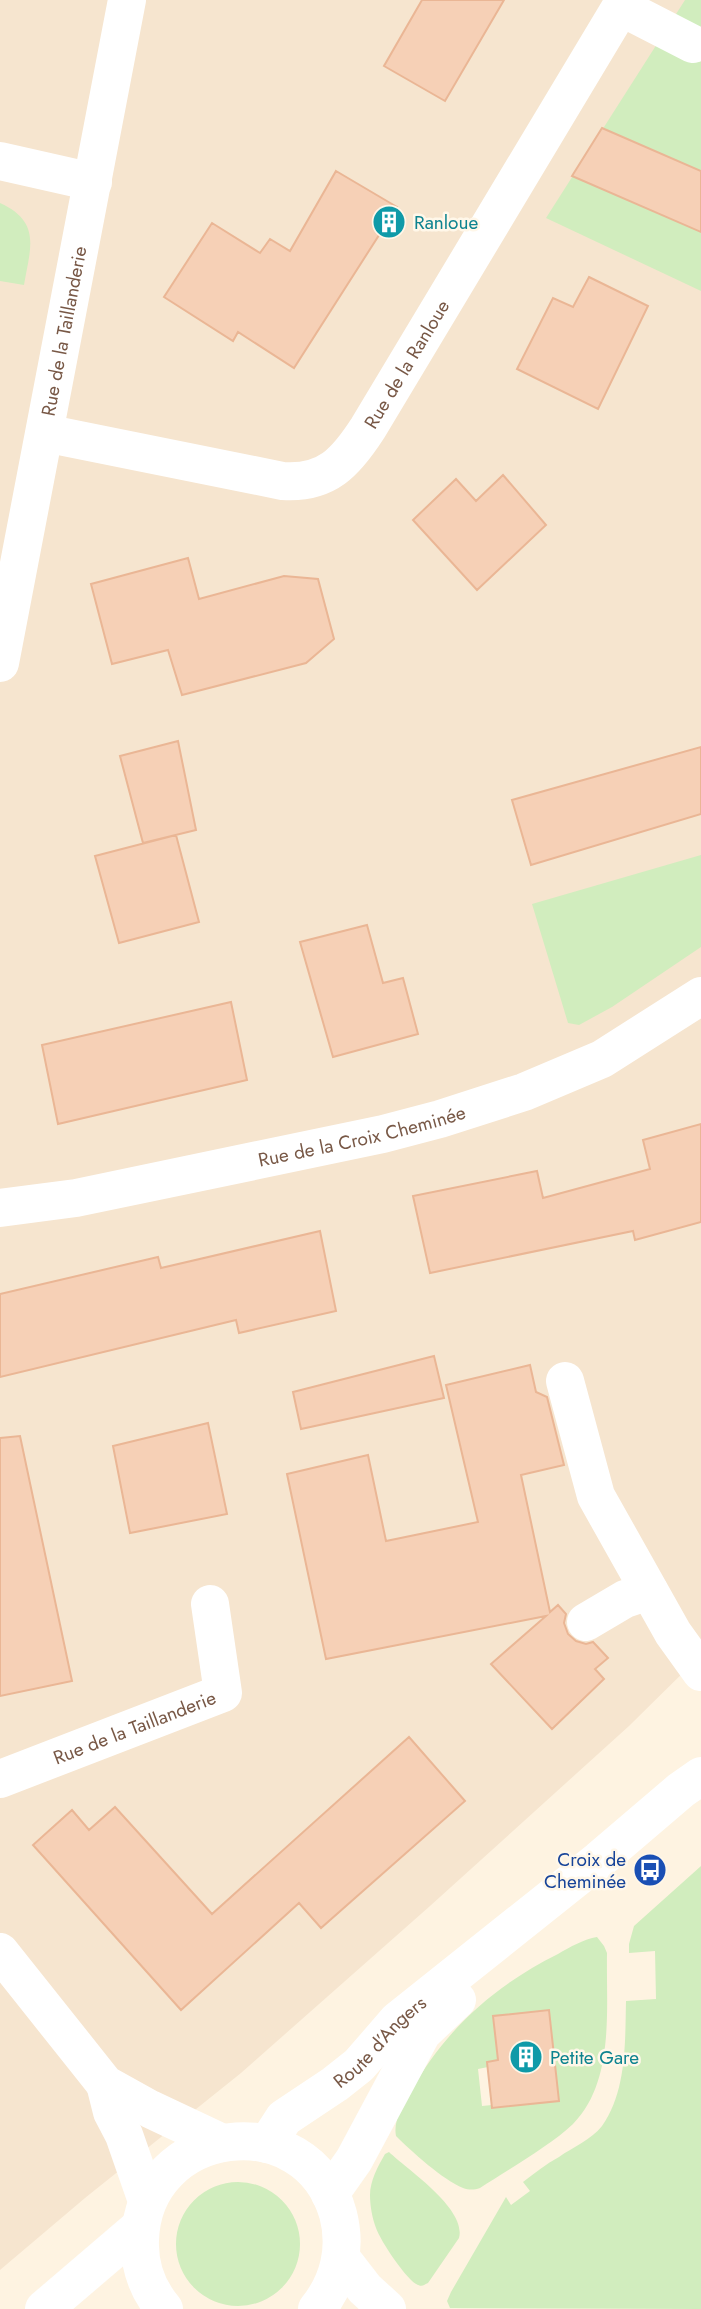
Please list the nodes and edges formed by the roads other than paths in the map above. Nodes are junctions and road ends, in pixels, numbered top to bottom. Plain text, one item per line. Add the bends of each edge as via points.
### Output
1 (127, 0) edge
2 (623, 3) edge
3 (692, 44) dead end
4 (0, 161) edge
5 (93, 182) junction
6 (45, 433) junction
7 (0, 663) edge
8 (701, 996) edge
9 (0, 1209) edge
10 (565, 1381) dead end
11 (649, 1591) junction
12 (210, 1604) dead end
13 (586, 1622) dead end
14 (695, 1644) edge
15 (701, 1776) edge
16 (0, 1779) edge
17 (498, 1941) junction
18 (0, 1952) edge
19 (105, 2084) junction
20 (220, 2142) junction
21 (267, 2144) junction
22 (330, 2194) junction
23 (144, 2214) junction
24 (341, 2258) junction
25 (44, 2309) edge
26 (164, 2309) edge
27 (317, 2309) edge
28 (387, 2309) edge

1 - 5 street, Rue de la Taillanderie
2 - 3 street
2 - 6 street, Rue de la Ranloue via 368,428 331,471 308,480 283,481
4 - 5 street
5 - 6 street, Rue de la Taillanderie
6 - 7 street, Rue de la Taillanderie
8 - 9 street, Rue de la Croix Cheminée via 602,1059 524,1092 440,1119 114,1190
10 - 11 street via 596,1496
11 - 13 street
11 - 14 street
12 - 16 street, Rue de la Taillanderie via 223,1693
15 - 17 street, Route d’Angers
17 - 21 street, Route d’Angers via 398,2020 359,2065 284,2118
17 - 22 street, Route d’Angers via 467,1990 422,2033 354,2160
18 - 19 street
19 - 20 street
19 - 23 street via 124,2135
20 - 21 street
20 - 23 street via 177,2163 165,2175
21 - 22 street via 304,2163
22 - 24 street via 341,2225
23 - 25 street
23 - 26 street via 142,2265 147,2283
24 - 27 street
24 - 28 street

